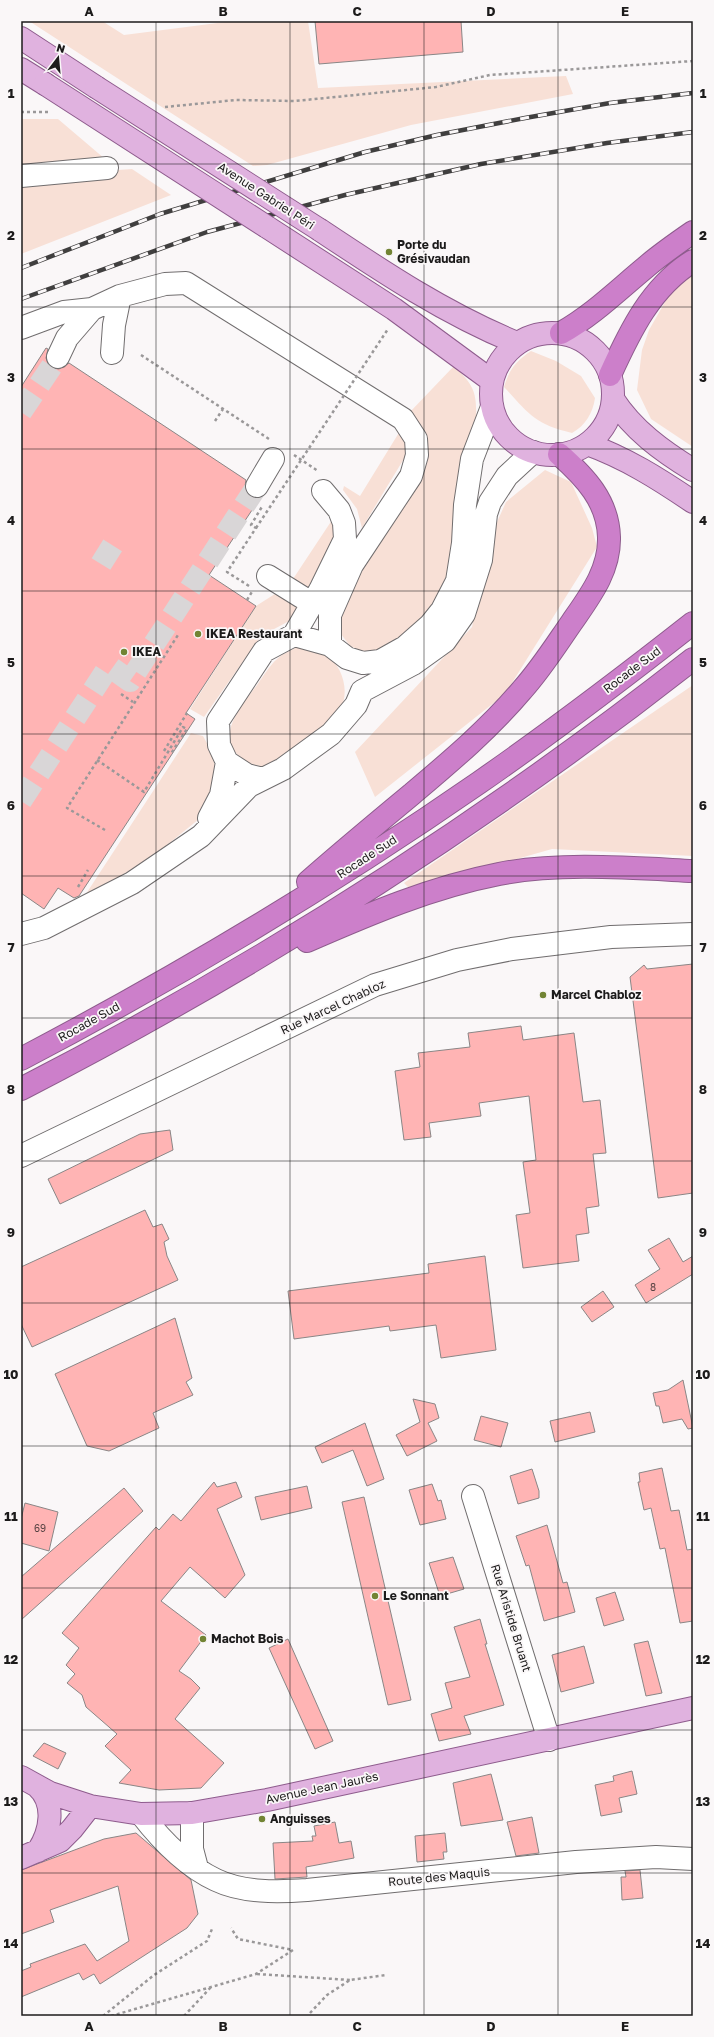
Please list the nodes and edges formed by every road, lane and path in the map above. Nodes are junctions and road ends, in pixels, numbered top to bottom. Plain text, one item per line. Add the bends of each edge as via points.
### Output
1 (21, 38) edge
2 (693, 61) edge
3 (21, 69) edge
4 (163, 107) dead end
5 (21, 112) edge
6 (53, 112) dead end
7 (106, 168) dead end
8 (21, 176) edge
9 (693, 232) edge
10 (693, 261) edge
11 (120, 296) junction
12 (92, 309) junction
13 (21, 328) edge
14 (388, 329) dead end
15 (561, 333) junction
16 (517, 343) junction
17 (112, 353) dead end
18 (141, 355) dead end
19 (58, 357) tunnel mouth
20 (610, 375) junction
21 (492, 381) junction
22 (613, 399) junction
23 (492, 407) junction
24 (223, 409) junction
25 (215, 421) dead end
26 (587, 444) junction
27 (280, 452) junction
28 (533, 452) junction
29 (560, 454) junction
30 (693, 470) edge
31 (323, 483) joint
32 (257, 486) tunnel mouth
33 (693, 502) edge
34 (259, 512) dead end
35 (256, 528) junction
36 (352, 565) junction
37 (268, 576) dead end
38 (316, 597) junction
39 (247, 600) dead end
40 (693, 623) edge
41 (178, 635) dead end
42 (294, 636) junction
43 (330, 645) junction
44 (693, 659) edge
45 (122, 694) dead end
46 (133, 702) junction
47 (187, 713) dead end
48 (164, 751) dead end
49 (170, 755) dead end
50 (97, 760) junction
51 (227, 762) junction
52 (263, 779) junction
53 (105, 830) dead end
54 (201, 836) junction
55 (88, 870) dead end
56 (693, 871) edge
57 (76, 890) dead end
58 (248, 932) junction
59 (21, 934) edge
60 (693, 934) edge
61 (224, 978) junction
62 (21, 1059) edge
63 (21, 1089) edge
64 (21, 1156) edge
65 (473, 1496) dead end
66 (693, 1708) edge
67 (549, 1740) junction
68 (29, 1781) edge
69 (90, 1806) junction
70 (192, 1813) junction
71 (141, 1814) junction
72 (30, 1854) edge
73 (689, 1858) edge
74 (197, 1868) junction
75 (231, 1928) dead end
76 (212, 1929) dead end
77 (256, 1974) junction
78 (386, 1975) dead end
79 (350, 1980) junction
80 (213, 1986) junction
81 (310, 2013) dead end
82 (103, 2016) edge
83 (111, 2016) edge
84 (184, 2016) edge

1 - 16 main road, Avenue Gabriel Péri, bridge via 387,274 446,310 484,330
2 - 4 path via 490,75 436,87 295,101 236,100
3 - 21 main road, bridge via 394,309
5 - 6 path
7 - 8 street
9 - 15 highway via 647,265 576,325
10 - 20 highway via 660,288 646,306 630,332
11 - 12 street
11 - 17 street
11 - 36 street via 165,284 186,283 403,419 416,439 417,455 411,476
12 - 13 street via 64,312
12 - 19 street via 67,338
14 - 35 path, bridge
15 - 16 main road via 530,336
15 - 20 main road via 574,337 596,352
16 - 21 main road via 497,366
18 - 24 path
20 - 22 main road
21 - 23 main road
22 - 26 main road via 609,416 600,432
22 - 30 main road via 632,424 667,454
23 - 28 main road via 497,422 506,435 518,445
23 - 43 street via 472,459 457,581 442,610 430,625 405,647 380,661 363,663 347,658
24 - 25 path
24 - 27 path
26 - 29 main road
26 - 33 main road via 649,472
27 - 31 path
27 - 32 street
28 - 29 main road via 546,455
28 - 52 street via 507,476 490,502 486,514 481,560 464,614 445,641 412,664 362,691 356,704 331,734 283,770
29 - 58 highway via 591,485 607,520 609,538 605,568 586,601 522,690 463,750
31 - 38 street via 339,510 344,523 345,539
34 - 35 path via 251,525
35 - 39 path via 227,572 254,589
36 - 38 street
36 - 43 street via 330,615
37 - 38 street
38 - 42 street
40 - 58 highway, Rocade Sud via 578,712 479,782 326,884
41 - 46 path
42 - 43 street
42 - 51 street via 264,651 218,721 219,745
44 - 61 highway via 621,715 495,805 351,901
45 - 46 path
46 - 50 path
47 - 48 path
49 - 50 path via 187,729 183,727 144,792
50 - 53 path via 67,808
51 - 52 street via 247,775
51 - 54 street via 221,795
52 - 54 street via 249,786
54 - 59 street via 132,883 44,928
55 - 57 path
56 - 61 highway via 632,868 551,869 469,880 368,914
58 - 62 highway, Rocade Sud
60 - 64 street, Rue Marcel Chabloz via 611,937 512,949 457,960 375,985
61 - 63 highway
65 - 67 street, Rue Aristide Bruant
66 - 67 main road, Avenue Jean Jaurès
67 - 70 main road, Avenue Jean Jaurès via 267,1800
68 - 69 main road, Avenue Jean Jaurès via 50,1793
68 - 72 main road via 42,1791 50,1821 47,1836
69 - 71 main road, Avenue Jean Jaurès
69 - 72 main road via 60,1841
70 - 71 main road, Avenue Jean Jaurès
70 - 74 street via 192,1849
71 - 74 street, Route des Maquis via 161,1838
73 - 74 street, Route des Maquis via 643,1857 576,1862 288,1891 242,1887 217,1880
75 - 77 path via 238,1939 293,1950
76 - 82 path via 207,1941 154,1975
77 - 79 path
77 - 80 path
78 - 79 path
79 - 81 path via 327,1996
80 - 83 path
80 - 84 path

